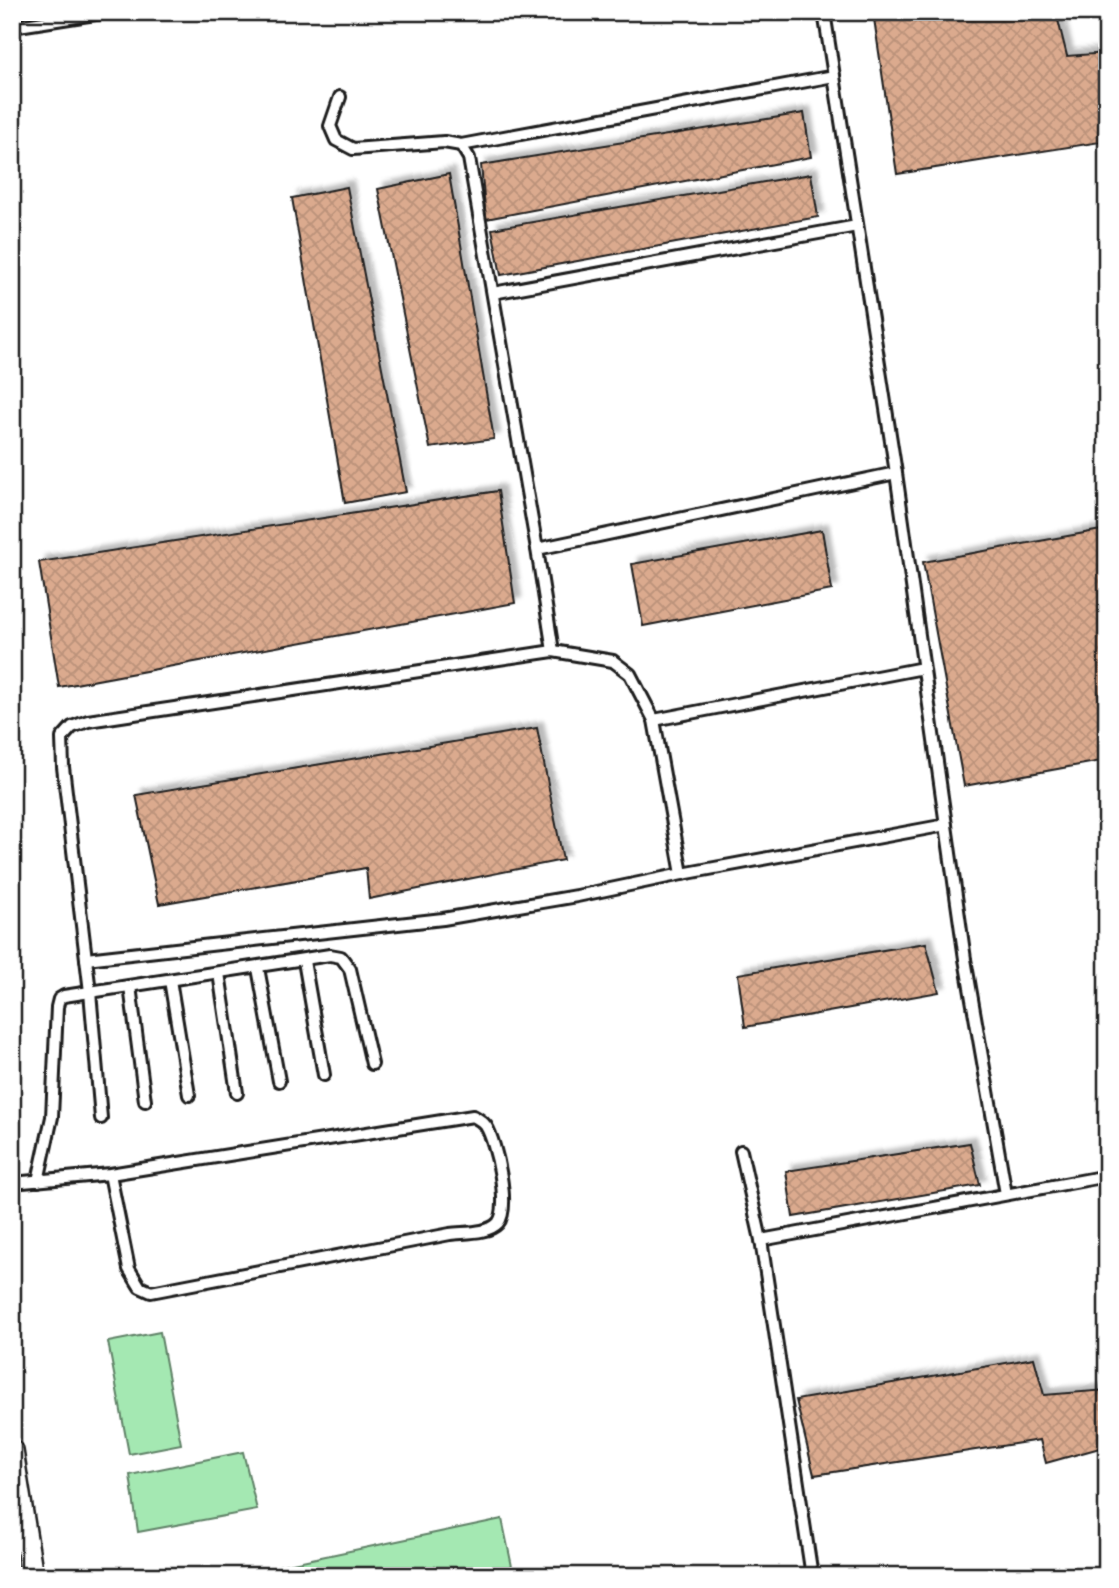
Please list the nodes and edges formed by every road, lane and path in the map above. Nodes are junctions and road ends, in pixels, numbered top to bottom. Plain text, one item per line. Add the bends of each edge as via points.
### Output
1 (108, 12) edge
2 (824, 12) edge
3 (12, 27) edge
4 (834, 76) junction
5 (340, 97) dead end
6 (461, 145) junction
7 (858, 226) junction
8 (492, 293) junction
9 (896, 473) junction
10 (537, 549) junction
11 (553, 651) junction
12 (923, 668) junction
13 (654, 720) junction
14 (946, 825) junction
15 (682, 874) junction
16 (86, 958) junction
17 (304, 961) junction
18 (258, 968) junction
19 (219, 973) junction
20 (170, 981) junction
21 (130, 986) junction
22 (90, 992) junction
23 (372, 1064) dead end
24 (324, 1075) dead end
25 (279, 1081) dead end
26 (237, 1093) dead end
27 (188, 1095) dead end
28 (145, 1101) dead end
29 (101, 1118) dead end
30 (741, 1151) dead end
31 (110, 1174) junction
32 (1107, 1176) edge
33 (38, 1181) junction
34 (12, 1183) edge
35 (1006, 1194) junction
36 (761, 1240) junction
37 (12, 1451) edge
38 (19, 1529) edge
39 (32, 1576) edge
40 (812, 1576) edge

1 - 3 lane
2 - 4 lane
4 - 6 lane
4 - 7 lane
5 - 6 lane via 330,126 336,141 353,149 444,142
6 - 8 lane via 469,158
7 - 8 lane
7 - 9 lane
8 - 10 lane
9 - 10 lane
9 - 12 lane
10 - 11 lane
11 - 13 lane via 613,661 630,674
11 - 16 lane via 72,727 62,738 63,767
12 - 13 lane
12 - 14 lane
13 - 15 lane
14 - 15 lane
14 - 35 lane
15 - 16 lane via 443,919
16 - 22 lane
17 - 18 lane
17 - 23 lane via 341,957 350,969
17 - 24 lane
18 - 19 lane
18 - 25 lane
19 - 20 lane
19 - 26 lane
20 - 21 lane
20 - 27 lane
21 - 22 lane
21 - 28 lane
22 - 29 lane
22 - 33 lane via 59,999 52,1117
30 - 36 lane
31 - 31 lane via 473,1116 488,1129 504,1207 498,1222 486,1229 151,1292 139,1287 129,1269
31 - 33 lane
32 - 35 lane
33 - 34 lane
35 - 36 lane
36 - 40 lane
37 - 38 street
38 - 39 street

